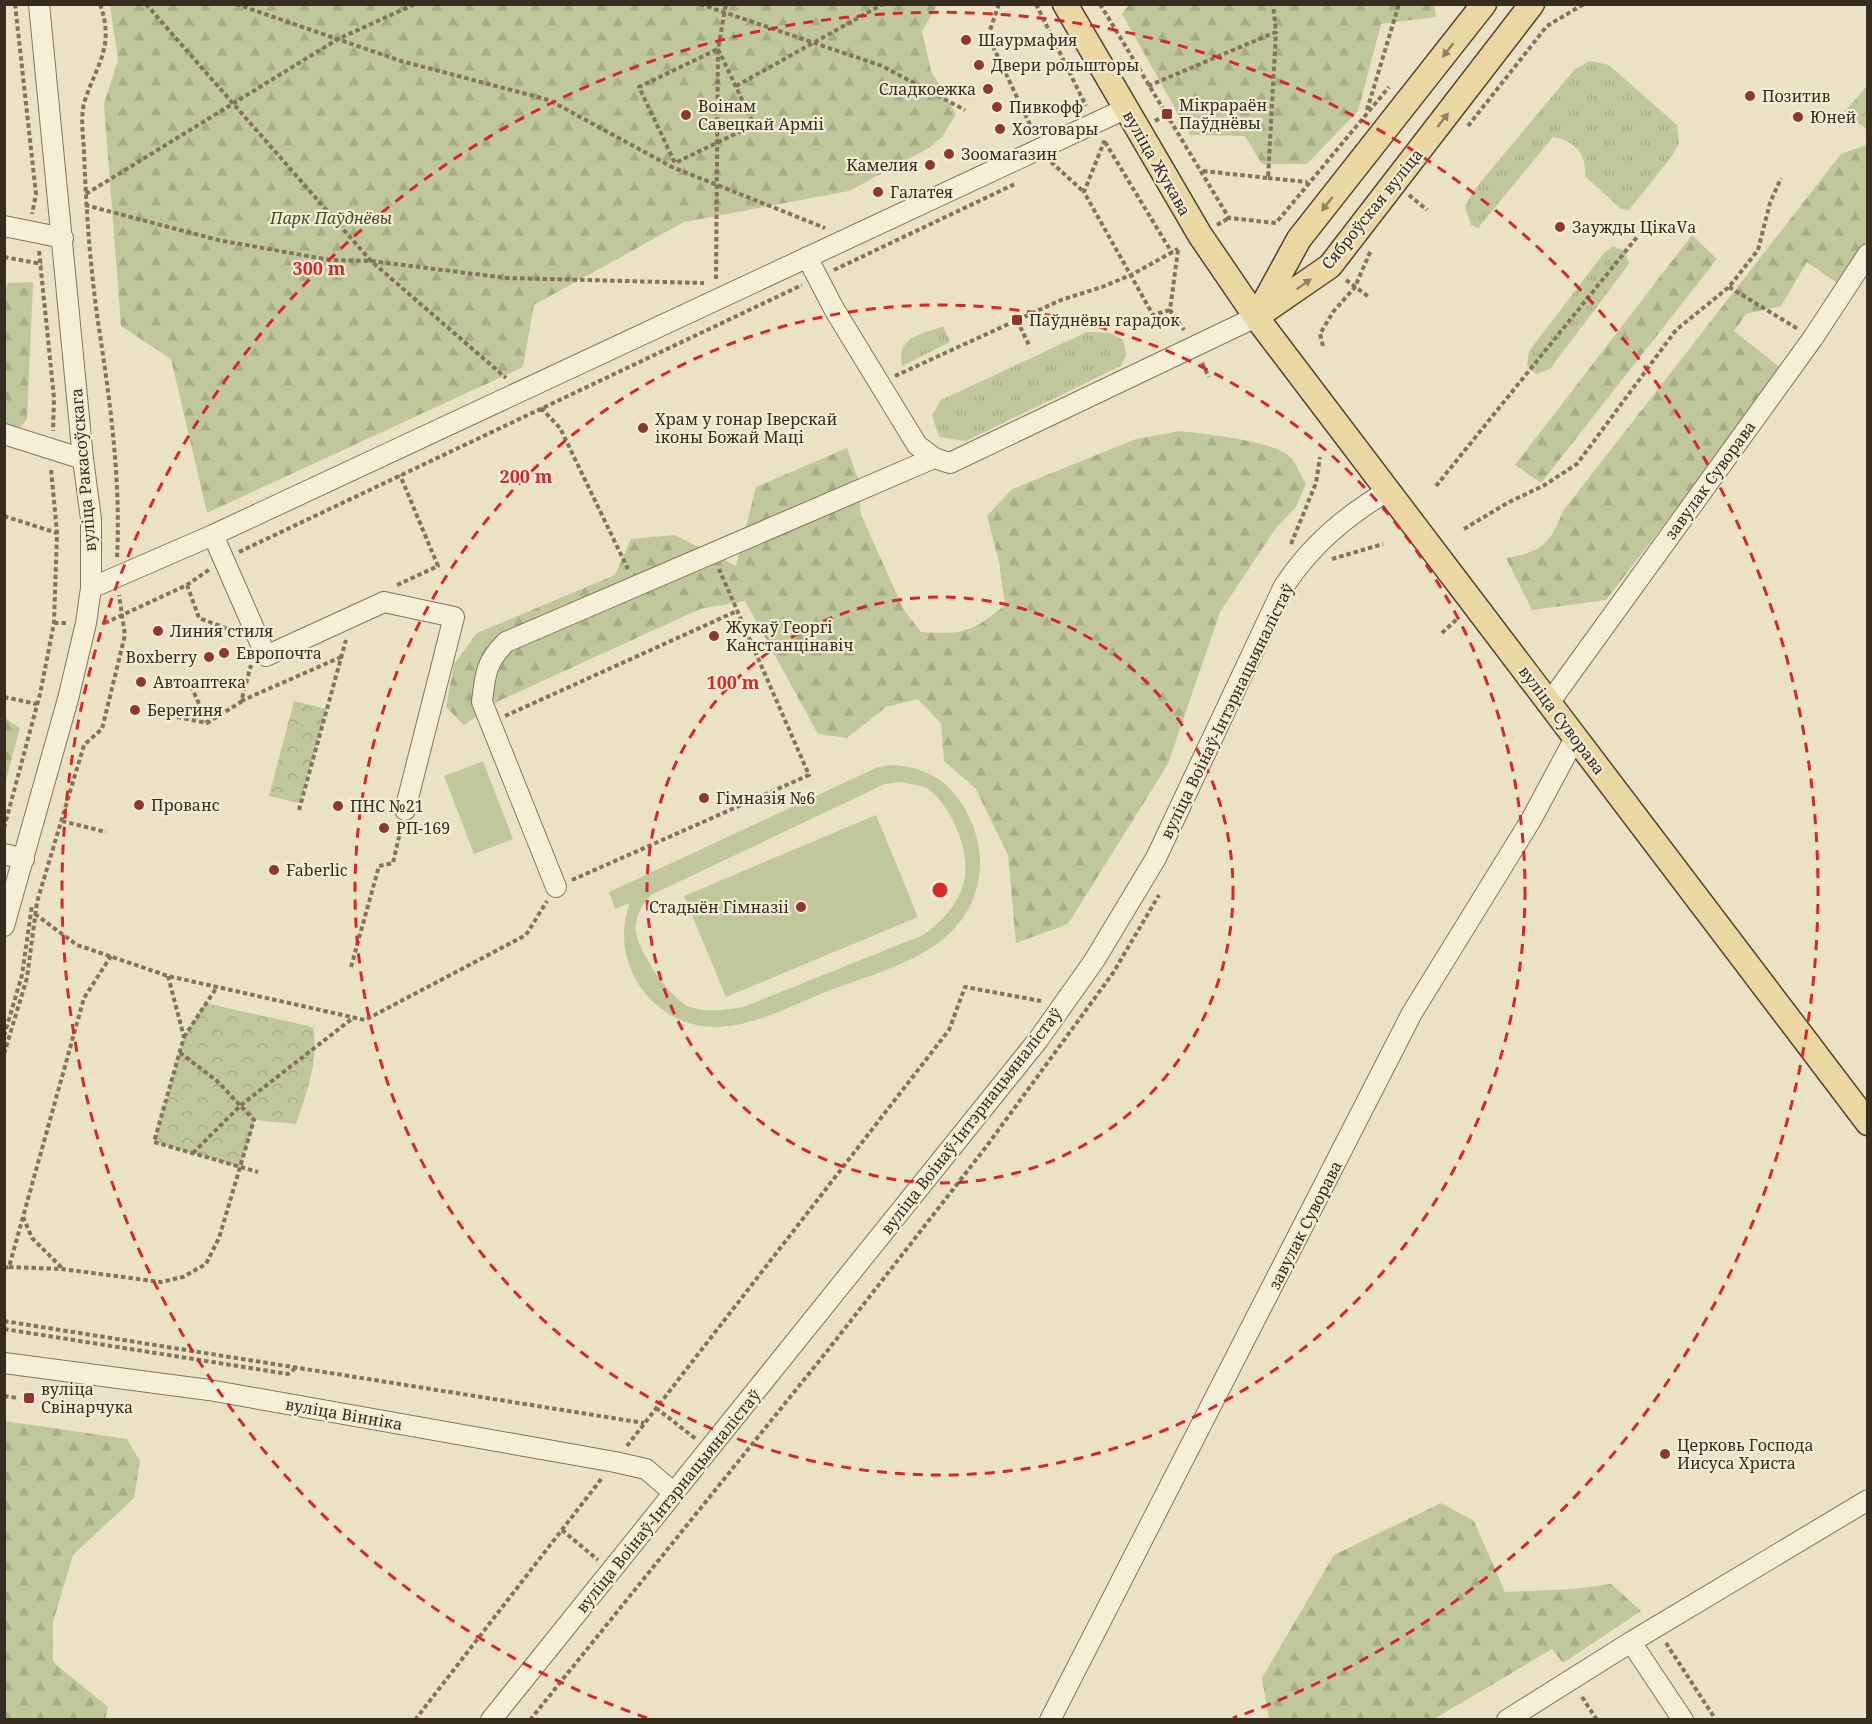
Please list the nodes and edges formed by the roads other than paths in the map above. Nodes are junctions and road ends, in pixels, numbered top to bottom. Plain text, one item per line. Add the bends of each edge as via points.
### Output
1 (39, 4) edge
2 (1065, 4) edge
3 (1484, 4) edge
4 (1532, 4) edge
5 (1125, 109) junction
6 (4, 226) edge
7 (63, 238) junction
8 (1868, 254) edge
9 (807, 257) junction
10 (1256, 317) junction
11 (4, 434) edge
12 (934, 458) junction
13 (83, 459) junction
14 (1389, 490) junction
15 (213, 535) junction
16 (91, 588) junction
17 (1549, 703) junction
18 (1575, 738) junction
19 (405, 810) road end
20 (14, 856) edge
21 (556, 887) road end
22 (4, 926) edge
23 (1868, 1123) edge
24 (4, 1363) edge
25 (674, 1493) junction
26 (1868, 1500) edge
27 (1631, 1642) junction
28 (491, 1719) edge
29 (1050, 1719) edge
30 (1507, 1719) edge
31 (1683, 1719) edge

1 - 7 street, вуліца Ракасоўскага
2 - 5 main road, вуліца Жукава
3 -> 10 main road via 1299,239
10 -> 4 main road, Сяброўская вуліца via 1330,266
5 - 9 street via 1034,141
5 - 10 main road, вуліца Жукава via 1200,236
6 - 7 street
7 - 13 street, вуліца Ракасоўскага
8 - 17 street, завулак Суворава via 1813,338
9 - 12 street via 917,445
9 - 15 street
10 - 12 street via 950,463
10 - 14 main road, вуліца Суворава
11 - 13 street
12 - 21 street via 506,642 493,655 486,670 482,702
13 - 16 street, вуліца Ракасоўскага via 91,519
14 - 17 main road, вуліца Суворава
14 - 25 street, вуліца Воінаў-Інтэрнацыяналістаў via 1325,535 1284,586 1156,858 1094,961 1038,1040
15 - 16 street
15 - 19 street via 232,556 266,656 384,602 454,617
16 - 20 street, вуліца Ракасоўскага via 68,699
17 - 18 main road, вуліца Суворава
18 - 23 main road, вуліца Суворава
18 - 29 street, завулак Суворава via 1531,820 1412,1013
20 - 22 street, вуліца Ракасоўскага
24 - 25 street, вуліца Вінніка via 209,1390 615,1462 646,1469
25 - 28 street, вуліца Воінаў-Інтэрнацыяналістаў
26 - 27 street
27 - 30 street
27 - 31 street

